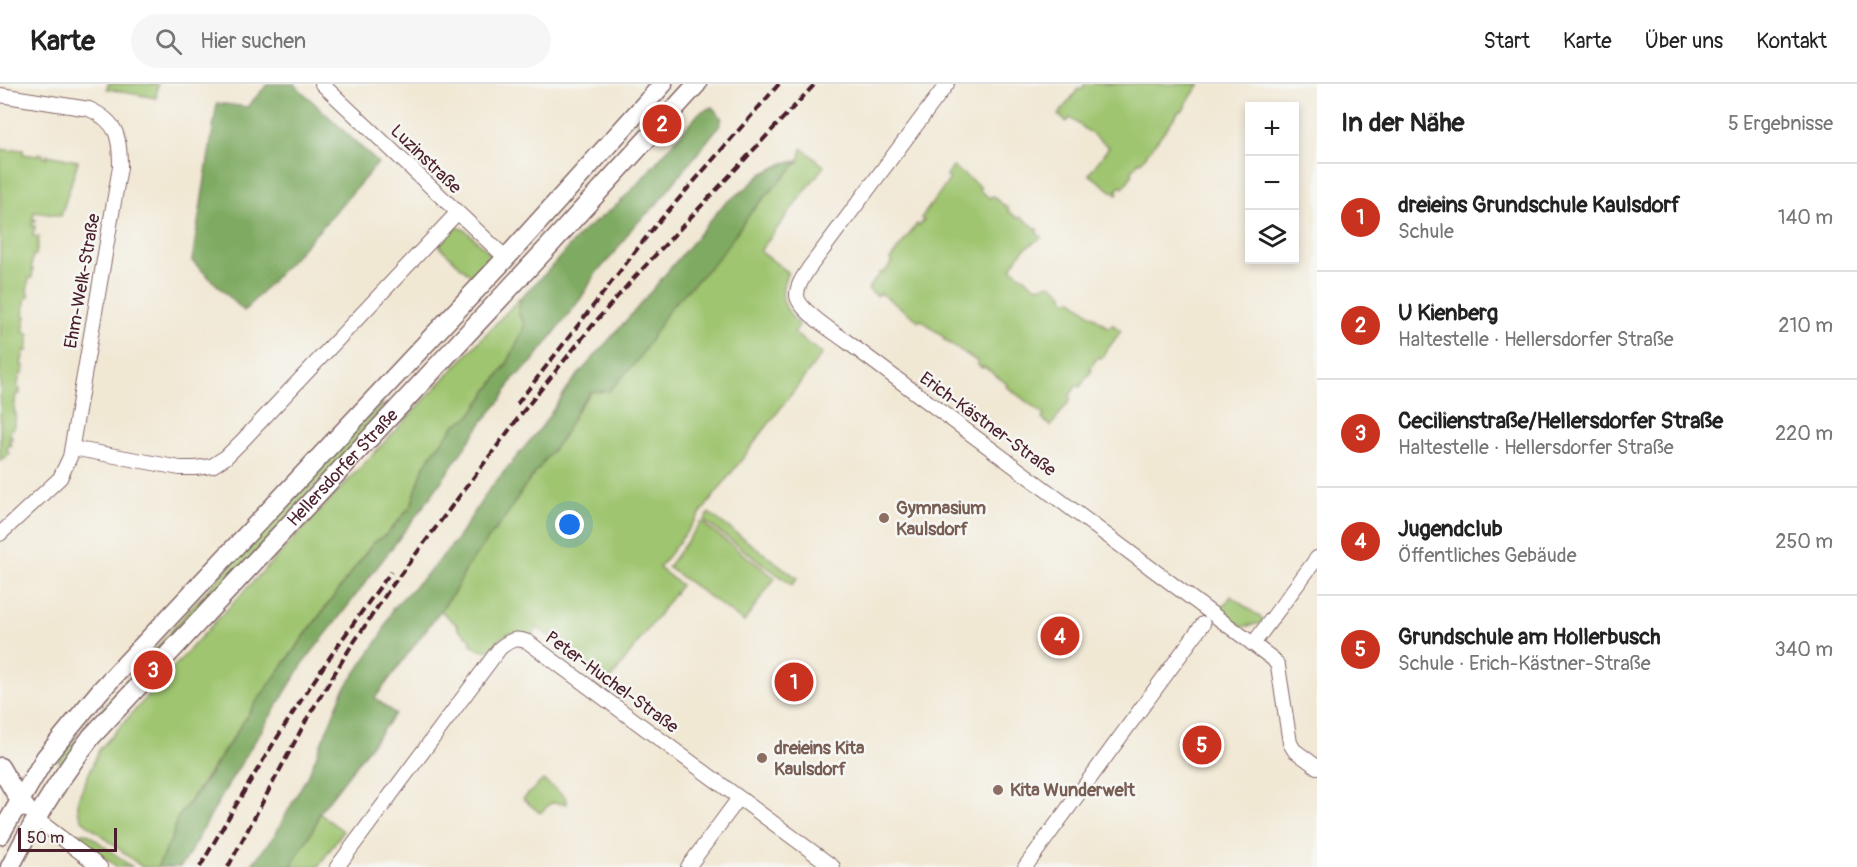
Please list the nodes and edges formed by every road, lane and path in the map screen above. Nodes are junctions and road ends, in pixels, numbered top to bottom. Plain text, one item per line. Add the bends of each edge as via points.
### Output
1 (322, 84) edge
2 (663, 84) edge
3 (697, 84) edge
4 (947, 84) edge
5 (0, 94) edge
6 (457, 213) junction
7 (506, 258) junction
8 (523, 274) junction
9 (72, 448) junction
10 (0, 534) edge
11 (1317, 558) edge
12 (1203, 624) dead end
13 (1253, 644) junction
14 (0, 767) edge
15 (1317, 767) edge
16 (0, 790) edge
17 (739, 798) junction
18 (20, 801) junction
19 (36, 818) junction
20 (0, 835) edge
21 (10, 867) edge
22 (100, 867) edge
23 (338, 867) edge
24 (688, 867) edge
25 (833, 867) edge
26 (1025, 867) edge

1 - 6 street, Luzinstraße
2 - 7 main road, Hellersdorfer Straße
3 - 8 main road, Hellersdorfer Straße
4 - 13 street, Erich-Kästner-Straße via 809,268 796,297 806,310 846,341
5 - 9 street, Ehm-Welk-Straße via 97,113 115,129 120,146 120,167
6 - 7 street, Luzinstraße
6 - 9 street via 242,441 212,466 180,468
7 - 8 main road
7 - 18 main road, Hellersdorfer Straße via 100,691 50,752
8 - 19 main road, Hellersdorfer Straße via 92,737 64,772
9 - 10 street, Ehm-Welk-Straße via 60,478
11 - 13 street
12 - 26 street
13 - 15 street, Erich-Kästner-Straße via 1278,666 1290,743
14 - 18 main road
16 - 18 main road
17 - 23 street, Peter-Huchel-Straße via 528,642 514,639 488,662
17 - 24 street
17 - 25 street, Peter-Huchel-Straße
18 - 19 main road
18 - 20 main road, Hellersdorfer Straße
19 - 21 main road, Hellersdorfer Straße
19 - 22 street

